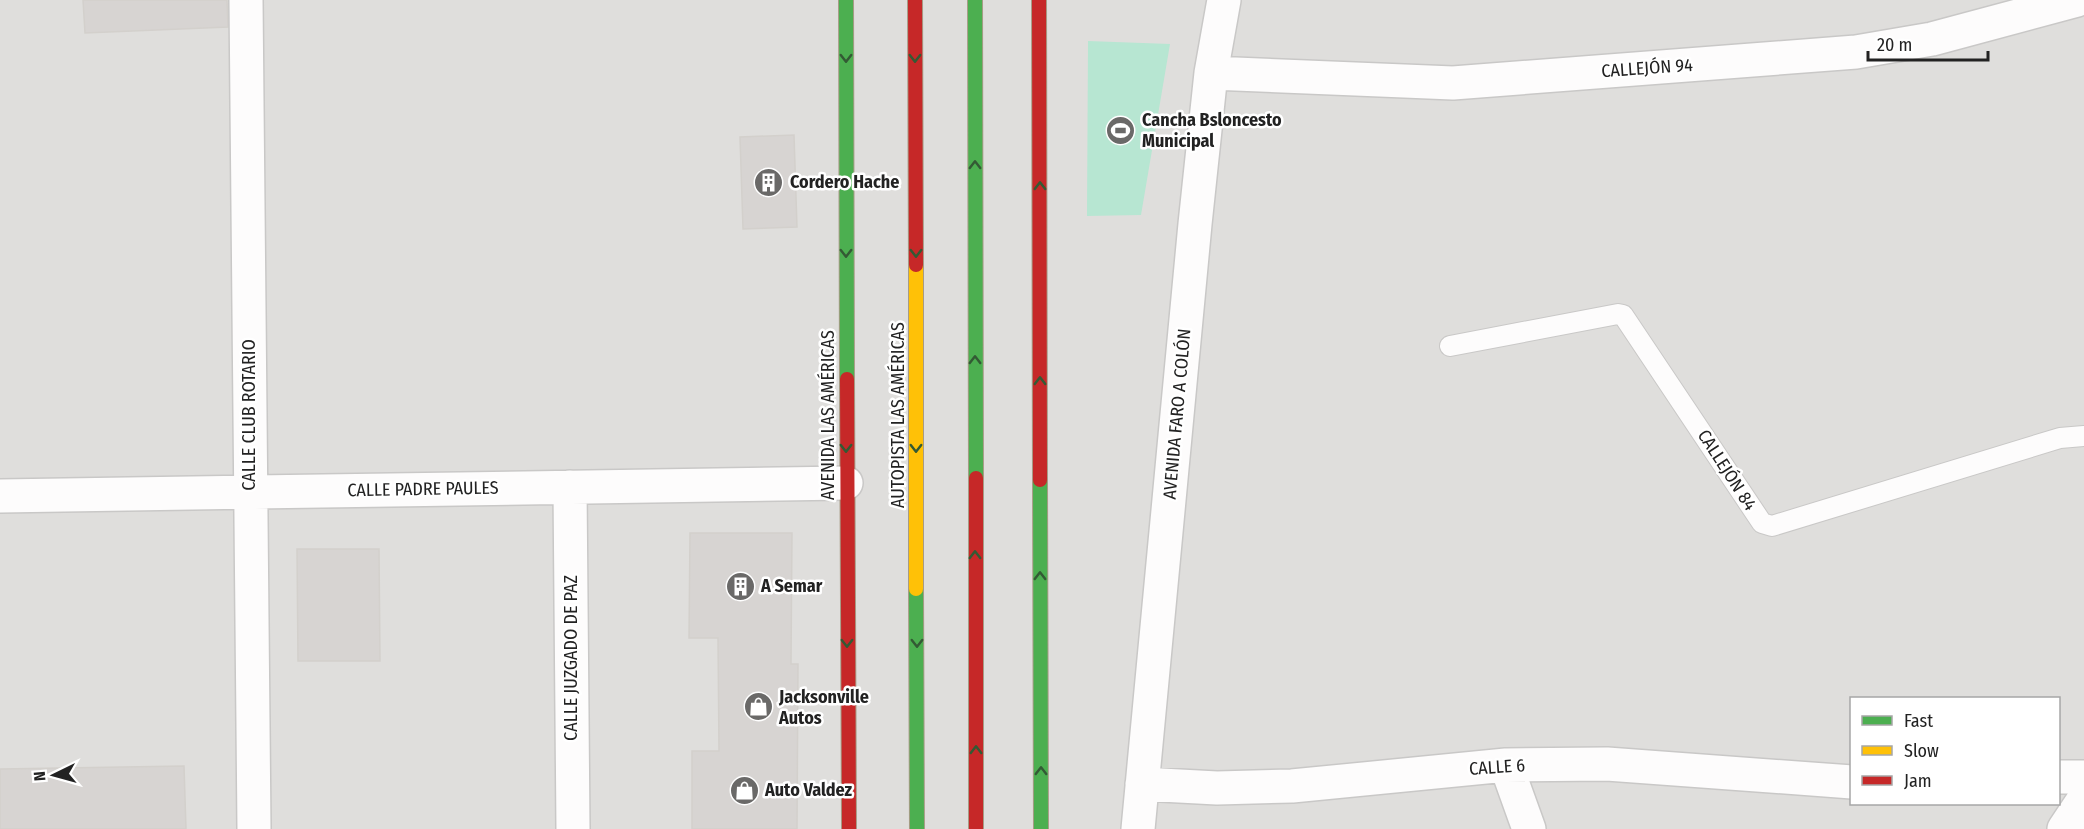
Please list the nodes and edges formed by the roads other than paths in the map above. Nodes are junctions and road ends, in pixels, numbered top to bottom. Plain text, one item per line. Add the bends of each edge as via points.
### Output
1 (246, 0) edge
2 (846, 0) edge
3 (915, 0) edge
4 (975, 0) edge
5 (1039, 0) edge
6 (1224, 0) edge
7 (2077, 0) edge
8 (1211, 73) junction
9 (1450, 346) dead end
10 (2084, 436) edge
11 (846, 483) junction
12 (570, 487) junction
13 (250, 493) junction
14 (0, 496) edge
15 (1506, 765) junction
16 (2060, 777) edge
17 (2084, 777) edge
18 (1850, 782) edge
19 (1142, 784) junction
20 (2084, 799) edge
21 (254, 829) edge
22 (573, 829) edge
23 (849, 829) edge
24 (917, 829) edge
25 (976, 829) edge
26 (1041, 829) edge
27 (1138, 829) edge
28 (1529, 829) edge
29 (2064, 829) edge

1 - 13 street, CALLE CLUB ROTARIO
2 -> 11 main road, AVENIDA LAS AMÉRICAS
3 -> 24 main road, AUTOPISTA LAS AMÉRICAS
25 -> 4 main road
26 -> 5 main road
6 - 8 street, AVENIDA FARO A COLÓN
7 - 8 street, CALLEJÓN 94 via 1943,37 1856,52 1453,83
8 - 19 street, AVENIDA FARO A COLÓN
9 - 10 lane, CALLEJÓN 84 via 1623,315 1762,523 1772,526 2060,438
11 - 12 street, CALLE PADRE PAULES
11 -> 23 main road, AVENIDA LAS AMÉRICAS
12 - 13 street, CALLE PADRE PAULES
12 - 22 street, CALLE JUZGADO DE PAZ
13 - 14 street, CALLE PADRE PAULES
13 - 21 street, CALLE CLUB ROTARIO
15 - 18 street, CALLE 6 via 1607,764
15 - 19 street, CALLE 6 via 1292,786
15 - 28 street
16 - 17 street
19 - 27 street, AVENIDA FARO A COLÓN
20 - 29 street

